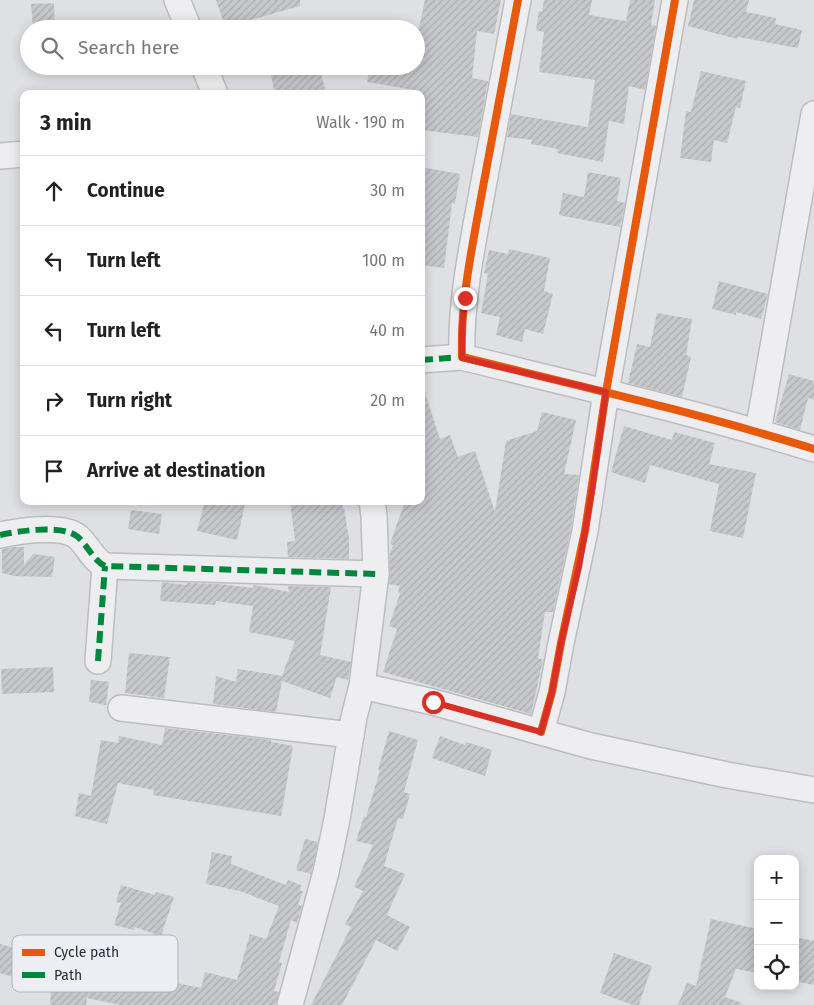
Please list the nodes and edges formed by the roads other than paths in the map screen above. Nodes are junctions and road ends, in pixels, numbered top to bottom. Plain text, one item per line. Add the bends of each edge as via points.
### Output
1 (177, 0) edge
2 (518, 0) edge
3 (675, 0) edge
4 (185, 20) edge
5 (208, 75) edge
6 (213, 90) edge
7 (814, 114) edge
8 (20, 154) edge
9 (0, 156) edge
10 (462, 358) junction
11 (425, 360) edge
12 (606, 392) junction
13 (758, 432) junction
14 (814, 449) edge
15 (373, 505) edge
16 (0, 535) edge
17 (105, 566) junction
18 (376, 574) junction
19 (98, 660) dead end
20 (362, 686) junction
21 (121, 708) dead end
22 (541, 732) junction
23 (351, 735) junction
24 (814, 790) edge
25 (290, 1005) edge

1 - 4 street
2 - 10 street via 478,216 462,328
3 - 12 street
5 - 6 street
7 - 13 street
8 - 9 street
10 - 11 street
10 - 12 street
12 - 13 street
12 - 22 street via 579,567
13 - 14 street
15 - 18 street
16 - 17 street via 16,531 61,530 76,536
17 - 18 street
17 - 19 street
18 - 20 street
20 - 22 street
20 - 23 street
21 - 23 street
22 - 24 street via 608,750
23 - 25 street via 326,872

